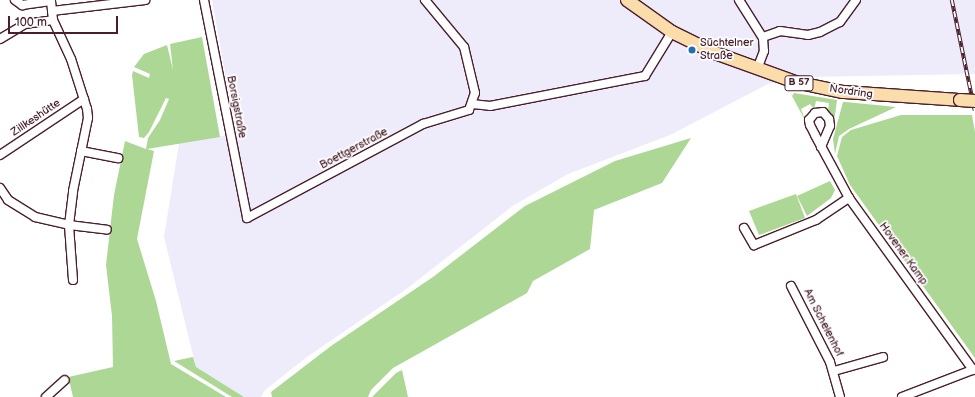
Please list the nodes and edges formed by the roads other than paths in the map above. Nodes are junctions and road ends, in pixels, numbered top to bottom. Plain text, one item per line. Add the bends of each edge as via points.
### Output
1 (51, 0) edge
2 (145, 0) edge
3 (204, 0) edge
4 (425, 0) edge
5 (626, 0) edge
6 (739, 0) edge
7 (856, 0) edge
8 (18, 2) edge
9 (108, 2) edge
10 (52, 11) junction
11 (53, 20) junction
12 (672, 32) junction
13 (763, 37) junction
14 (0, 39) edge
15 (757, 69) junction
16 (84, 99) junction
17 (975, 101) edge
18 (472, 104) junction
19 (822, 147) dead end
20 (81, 151) junction
21 (0, 155) edge
22 (118, 158) dead end
23 (0, 188) edge
24 (849, 198) junction
25 (247, 218) joint
26 (69, 225) junction
27 (744, 228) dead end
28 (107, 230) dead end
29 (73, 280) dead end
30 (791, 286) dead end
31 (883, 357) dead end
32 (974, 369) edge
33 (834, 371) junction
34 (65, 380) dead end
35 (46, 397) edge
36 (840, 397) edge
37 (902, 397) edge

1 - 8 street
1 - 10 street
2 - 9 street
3 - 25 street, Borsigstraße
4 - 18 street via 464,47 475,92
5 - 12 main road, Nordring / B 57
6 - 13 street
7 - 13 street via 840,22 825,30 808,35 780,31
9 - 10 street
10 - 11 street
11 - 14 street via 25,24
11 - 16 street
12 - 15 main road, Nordring / B 57
12 - 18 street via 645,76 490,106
13 - 15 street via 764,51
15 - 17 main road, Nordring / B 57, bridge via 795,82 843,92
16 - 20 street via 88,118
16 - 21 street, Zillkeshütte
18 - 25 street, Boettgerstraße via 462,114 423,124
19 - 24 street, Hovener Kamp
20 - 22 street
20 - 26 street
23 - 26 street via 8,200 35,217
24 - 27 street via 816,220 754,246
24 - 32 street, Hovener Kamp
26 - 28 street
26 - 29 street
30 - 33 street, Am Schelenhof
31 - 33 street, Am Schelenhof
32 - 37 street
33 - 36 street, Am Schelenhof
34 - 35 street

